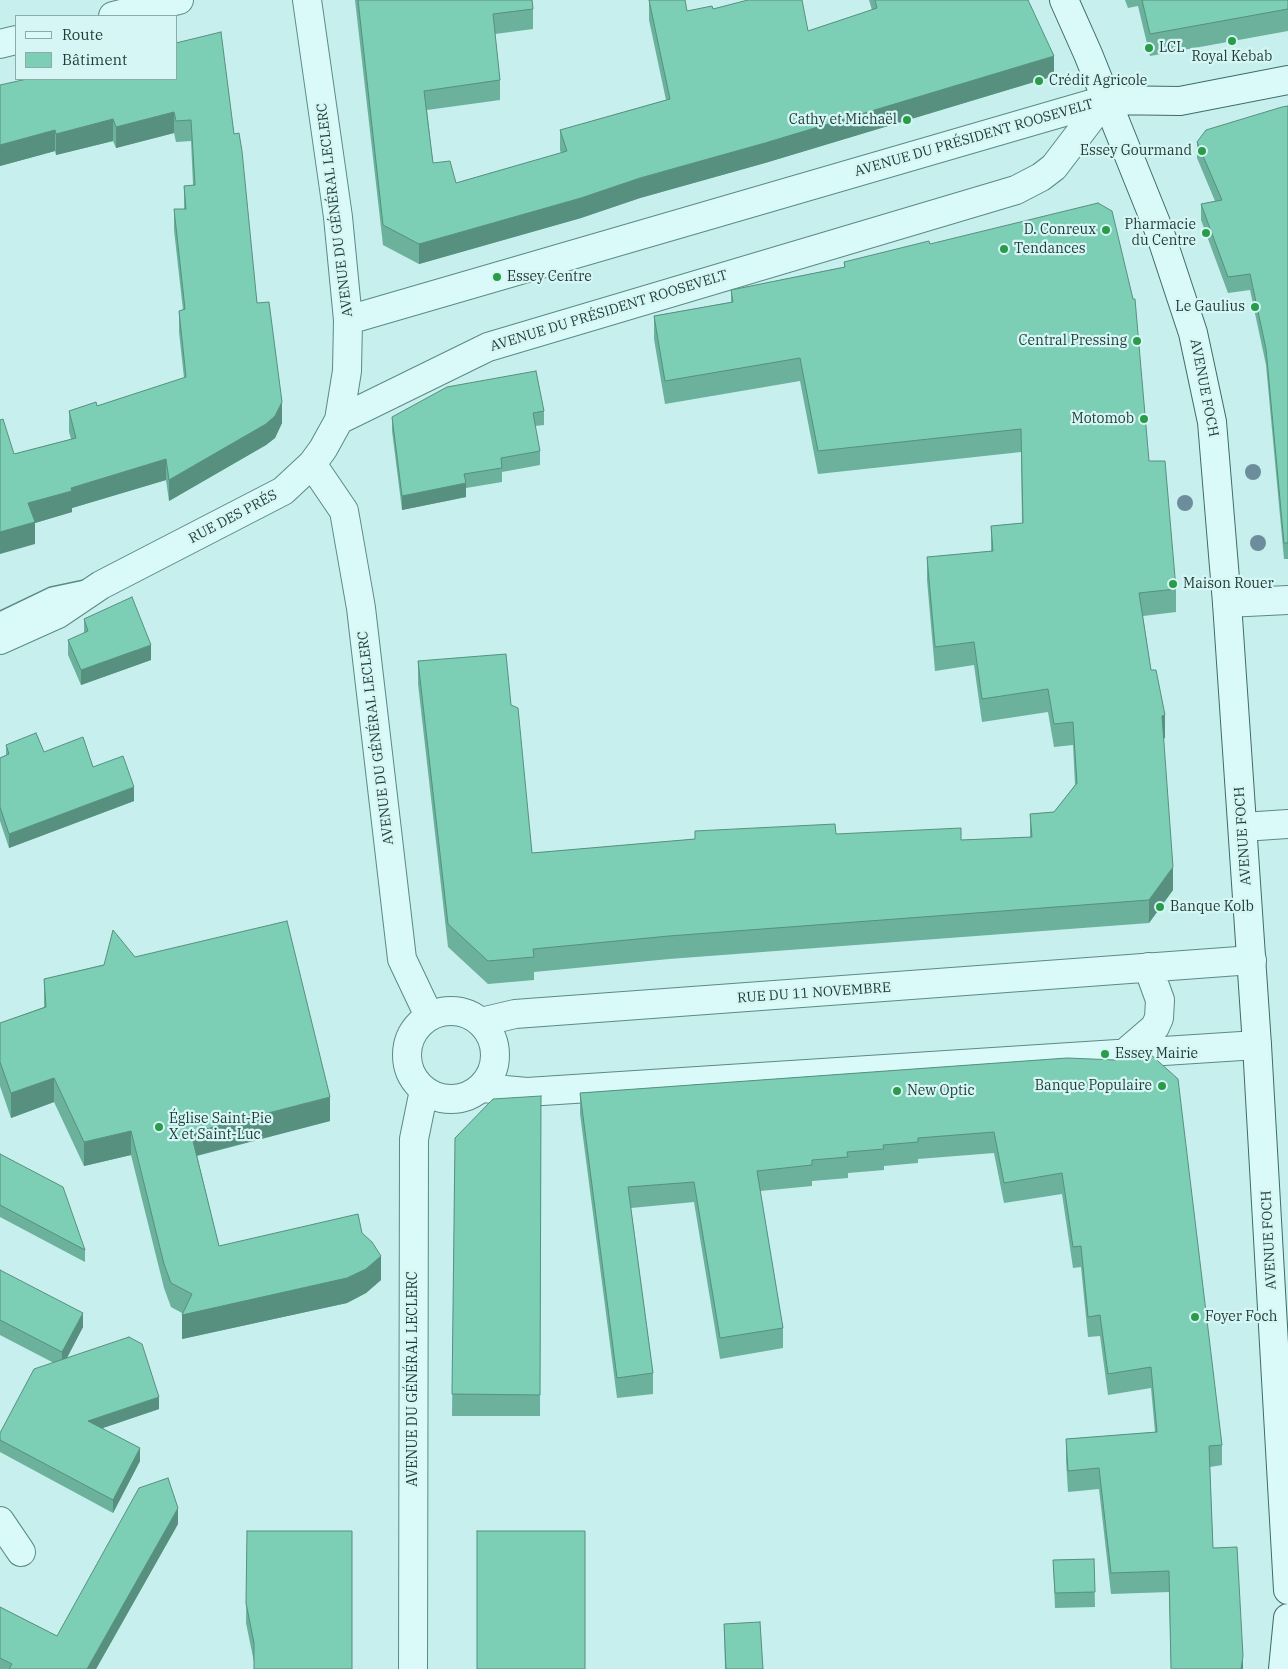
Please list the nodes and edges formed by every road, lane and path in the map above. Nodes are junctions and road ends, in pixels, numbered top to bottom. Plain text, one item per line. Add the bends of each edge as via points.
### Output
1 (179, 0) edge
2 (308, 0) edge
3 (1064, 0) edge
4 (117, 15) edge
5 (15, 40) edge
6 (0, 44) edge
7 (1288, 80) edge
8 (1106, 100) junction
9 (348, 320) junction
10 (339, 420) junction
11 (312, 464) junction
12 (101, 585) junction
13 (1288, 600) edge
14 (1227, 603) junction
15 (0, 620) edge
16 (0, 640) edge
17 (1288, 824) edge
18 (1243, 827) junction
19 (1252, 960) junction
20 (1148, 966) junction
21 (429, 1016) junction
22 (481, 1022) junction
23 (1257, 1044) junction
24 (1126, 1052) junction
25 (483, 1088) junction
26 (424, 1090) junction
27 (0, 1521) edge
28 (22, 1552) dead end
29 (1288, 1590) edge
30 (1288, 1618) edge
31 (412, 1669) edge
32 (1283, 1669) edge

1 - 4 street
2 - 9 street, AVENUE DU GÉNÉRAL LECLERC via 338,217
3 - 8 street, AVENUE FOCH
5 - 6 street
7 - 8 street via 1180,101
8 - 9 street, AVENUE DU PRÉSIDENT ROOSEVELT
8 - 10 street, AVENUE DU PRÉSIDENT ROOSEVELT via 1054,167 1016,190 488,347
8 - 14 street, AVENUE FOCH via 1160,233 1193,333 1212,422
9 - 10 street, AVENUE DU GÉNÉRAL LECLERC via 347,371
10 - 11 street, RUE DES PRÉS
11 - 12 street, RUE DES PRÉS via 283,491 258,506
11 - 21 street, AVENUE DU GÉNÉRAL LECLERC via 344,511 361,608 402,959
12 - 15 lane, RUE DES PRÉS via 52,595
12 - 16 street, RUE DES PRÉS via 58,614
13 - 14 street
14 - 18 street, AVENUE FOCH
17 - 18 street
18 - 19 street, AVENUE FOCH
19 - 20 street, RUE DU 11 NOVEMBRE
19 - 23 street, AVENUE FOCH
20 - 22 street, RUE DU 11 NOVEMBRE via 514,1014
20 - 24 street via 1160,1000 1160,1018 1155,1027
21 - 22 street via 447,1010 467,1013
21 - 26 street via 416,1027 407,1044 407,1063 412,1076
22 - 25 street via 493,1040 496,1060
23 - 24 street
23 - 29 street, AVENUE FOCH
24 - 25 street via 526,1092
25 - 26 street via 460,1099 444,1099
26 - 31 street, AVENUE DU GÉNÉRAL LECLERC via 414,1139
27 - 28 street
30 - 32 street

